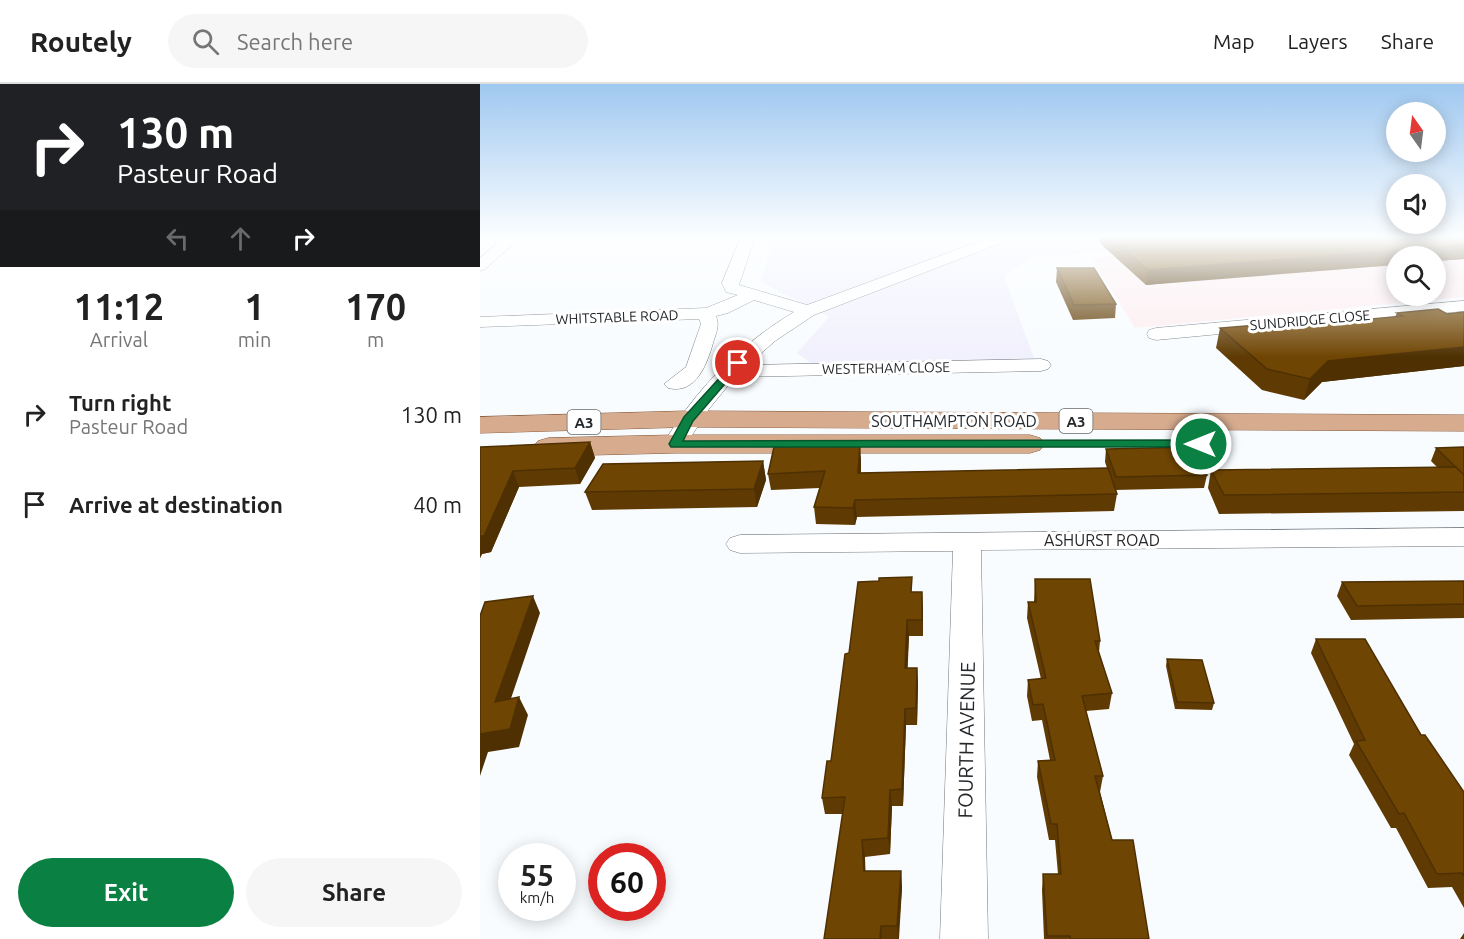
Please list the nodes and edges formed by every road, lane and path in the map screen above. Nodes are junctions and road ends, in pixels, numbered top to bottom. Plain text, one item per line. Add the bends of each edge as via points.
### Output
1 (732, 277) edge
2 (898, 277) edge
3 (751, 295) junction
4 (1464, 306) edge
5 (808, 311) junction
6 (706, 313) junction
7 (480, 322) edge
8 (1156, 334) dead end
9 (1041, 365) dead end
10 (730, 371) junction
11 (675, 384) dead end
12 (1464, 423) edge
13 (480, 426) edge
14 (681, 432) junction
15 (1464, 444) edge
16 (480, 448) edge
17 (1464, 537) edge
18 (968, 541) junction
19 (740, 544) dead end
20 (964, 939) edge

1 - 3 street via 732,288
2 - 5 street
3 - 5 street
3 - 6 street, WHITSTABLE ROAD
4 - 8 street, SUNDRIDGE CLOSE
5 - 10 street via 780,327
6 - 7 street, WHITSTABLE ROAD
6 - 11 street via 710,324 694,369
9 - 10 street, WESTERHAM CLOSE
10 - 14 street
12 - 14 main road, SOUTHAMPTON ROAD / A3
13 - 14 main road, SOUTHAMPTON ROAD / A3
14 - 15 main road, SOUTHAMPTON ROAD / A3
14 - 16 main road, SOUTHAMPTON ROAD / A3
17 - 18 street, ASHURST ROAD
18 - 19 street, ASHURST ROAD
18 - 20 street, FOURTH AVENUE

